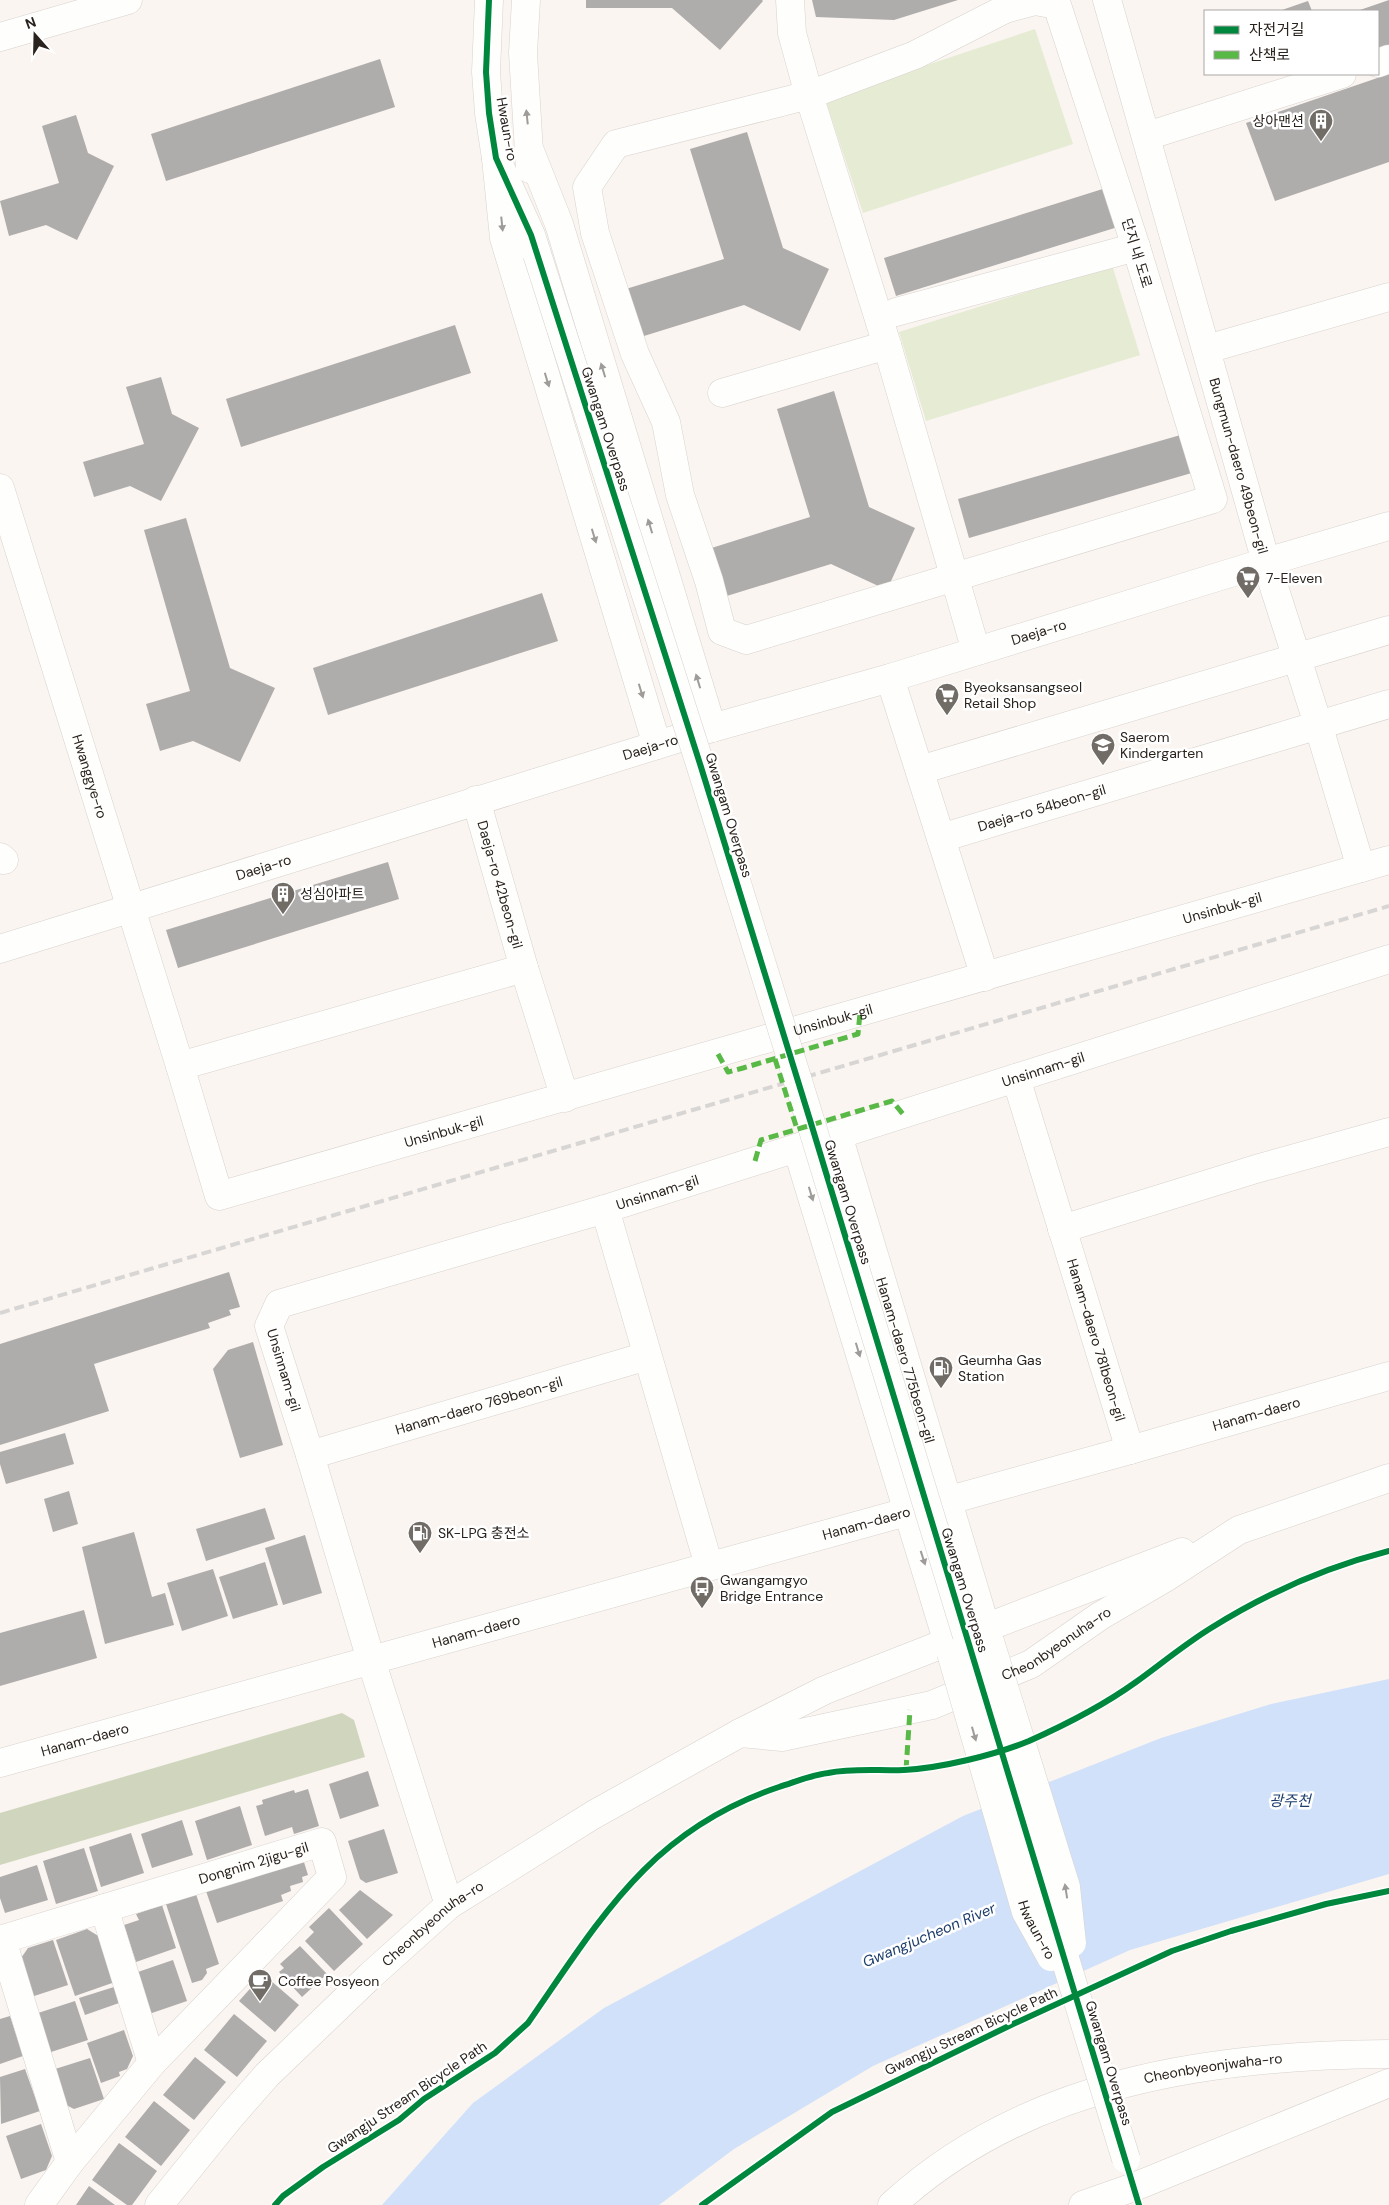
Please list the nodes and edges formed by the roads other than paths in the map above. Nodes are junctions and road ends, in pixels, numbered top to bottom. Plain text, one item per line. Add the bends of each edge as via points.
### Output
1 (128, 0) edge
2 (526, 0) edge
3 (790, 0) edge
4 (1107, 0) edge
5 (484, 7) edge
6 (0, 37) edge
7 (1339, 75) edge
8 (809, 95) junction
9 (1147, 136) junction
10 (530, 151) junction
11 (496, 158) junction
12 (534, 245) junction
13 (1136, 247) junction
14 (1389, 297) edge
15 (896, 312) dead end
16 (887, 345) junction
17 (1207, 349) junction
18 (722, 393) dead end
19 (0, 488) edge
20 (1389, 526) edge
21 (12, 530) junction
22 (0, 556) edge
23 (1266, 562) junction
24 (954, 578) junction
25 (1389, 630) edge
26 (976, 651) junction
27 (1297, 657) junction
28 (890, 678) junction
29 (1389, 704) edge
30 (1318, 724) junction
31 (712, 728) junction
32 (657, 745) junction
33 (920, 770) junction
34 (476, 800) junction
35 (941, 838) junction
36 (1389, 860) edge
37 (1361, 868) junction
38 (131, 908) junction
39 (0, 949) edge
40 (1389, 959) edge
41 (524, 968) junction
42 (985, 977) junction
43 (180, 1066) junction
44 (1016, 1078) junction
45 (565, 1098) junction
46 (1389, 1132) edge
47 (838, 1135) junction
48 (797, 1148) junction
49 (219, 1196) joint
50 (605, 1209) junction
51 (1062, 1229) junction
52 (648, 1356) junction
53 (1389, 1376) edge
54 (1130, 1450) junction
55 (310, 1455) junction
56 (1389, 1478) edge
57 (947, 1501) junction
58 (907, 1512) junction
59 (1239, 1530) junction
60 (710, 1566) junction
61 (988, 1637) junction
62 (949, 1648) junction
63 (371, 1660) junction
64 (740, 1733) junction
65 (0, 1763) edge
66 (449, 1905) junction
67 (104, 1908) junction
68 (1, 1940) edge
69 (1079, 2009) junction
70 (1389, 2054) edge
71 (152, 2063) junction
72 (1389, 2083) edge
73 (70, 2162) junction
74 (1137, 2196) edge
75 (39, 2205) edge
76 (160, 2205) edge
77 (892, 2205) edge
78 (1083, 2205) edge

1 - 6 street
10 -> 2 street, Hwaun-ro via 522,53
3 - 8 street via 792,33
4 - 9 street, Bungmun-daero 49beon-gil
5 - 11 street, Hwaun-ro via 489,113
7 - 9 street
8 - 13 street, 단지 내 도로 via 915,54 1005,9 1035,1 1057,5
8 - 16 street
8 - 24 street via 616,144 587,187 595,233 635,354 666,422 680,495 722,631 746,640
9 - 17 street, Bungmun-daero 49beon-gil
10 - 12 street, Hwaun-ro
31 -> 10 street via 559,224
11 - 12 street, Hwaun-ro
11 -> 32 street via 504,238
12 - 69 street, Gwangam Overpass, bridge via 707,786
13 - 15 street
13 - 24 street, 단지 내 도로 via 1213,499
14 - 17 street
16 - 18 street
16 - 24 street
17 - 23 street, Bungmun-daero 49beon-gil
19 - 21 street, Hwanggye-ro
20 - 23 street, Daeja-ro
21 - 22 street
21 - 38 street, Hwanggye-ro
23 - 26 street, Daeja-ro
23 - 27 street, Bungmun-daero 49beon-gil
24 - 26 street
25 - 27 street
26 - 28 street, Daeja-ro
27 - 30 street, Bungmun-daero 49beon-gil
27 - 33 street
28 - 31 street, Daeja-ro
28 - 33 street
29 - 30 street
30 - 35 street, Daeja-ro 54beon-gil
30 - 37 street, Bungmun-daero 49beon-gil
31 - 32 street, Daeja-ro
32 - 34 street, Daeja-ro
33 - 35 street
34 - 38 street, Daeja-ro
34 - 41 street, Daeja-ro 42beon-gil
35 - 42 street
36 - 37 street, Unsinbuk-gil
37 - 42 street, Unsinbuk-gil
38 - 39 street, Daeja-ro
38 - 43 street, Hwanggye-ro
40 - 44 street, Unsinnam-gil
41 - 43 street
41 - 45 street, Daeja-ro 42beon-gil
42 - 45 street, Unsinbuk-gil
43 - 49 street, Hwanggye-ro
44 - 47 street, Unsinnam-gil
44 - 51 street, Hanam-daero 781beon-gil
45 - 49 street, Unsinbuk-gil
46 - 51 street
47 - 48 street, Unsinnam-gil
47 - 57 street, Hanam-daero 775beon-gil
48 - 50 street, Unsinnam-gil
48 -> 58 street
50 - 52 street
50 - 55 street, Unsinnam-gil via 279,1304 269,1326
51 - 54 street, Hanam-daero 781beon-gil
52 - 55 street, Hanam-daero 769beon-gil
52 - 60 street
53 - 54 street, Hanam-daero
54 - 57 street, Hanam-daero
55 - 63 street, Unsinnam-gil
56 - 59 street, Cheonbyeonuha-ro
57 - 58 street, Hanam-daero
57 - 61 street, Hwaun-ro
58 - 60 street, Hanam-daero
58 -> 62 street, Hwaun-ro
59 - 61 street, Cheonbyeonuha-ro
59 - 64 street, Cheonbyeonuha-ro via 1100,1616 1031,1664 932,1705 782,1737
60 - 63 street, Hanam-daero
69 -> 61 street, Hwaun-ro, bridge via 1066,1888
62 - 64 street, Cheonbyeonuha-ro via 825,1690
62 -> 69 street, Hwaun-ro, bridge via 1026,1912
63 - 65 street, Hanam-daero
63 - 66 street
64 - 66 street, Cheonbyeonuha-ro via 593,1816
66 - 76 street, Cheonbyeonuha-ro via 267,2075
67 - 68 street, Dongnim 2jigu-gil
67 - 71 street
67 - 71 street, Dongnim 2jigu-gil via 322,1842 332,1877
68 - 73 street, Dongnim 2jigu-gil
69 - 74 street, Gwangam Overpass, bridge
70 - 77 street, Cheonbyeonjwaha-ro via 1336,2055 1213,2066 1125,2082 1042,2110 993,2133 934,2169
71 - 73 street, Dongnim 2jigu-gil
72 - 74 street
73 - 75 street, Dongnim 2jigu-gil
74 - 78 street

